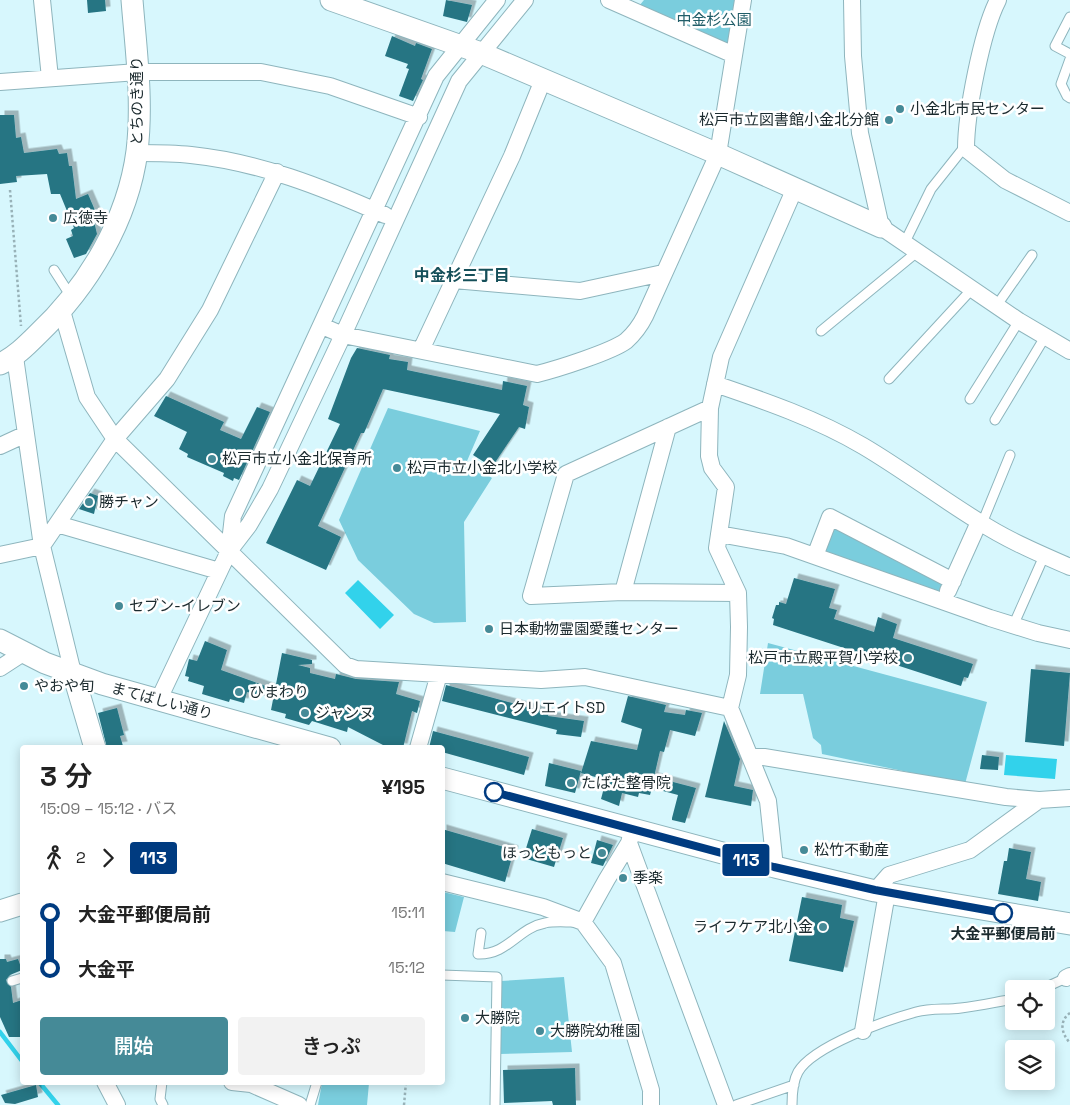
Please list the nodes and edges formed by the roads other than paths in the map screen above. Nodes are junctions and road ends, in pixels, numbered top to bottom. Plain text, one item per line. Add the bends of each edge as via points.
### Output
1 (42, 0) edge
2 (132, 0) edge
3 (330, 0) edge
4 (497, 0) edge
5 (525, 0) edge
6 (609, 0) edge
7 (743, 0) edge
8 (852, 0) edge
9 (998, 0) edge
10 (631, 4) edge
11 (1070, 17) edge
12 (461, 46) junction
13 (481, 53) junction
14 (1070, 54) edge
15 (734, 55) junction
16 (1070, 59) edge
17 (138, 72) junction
18 (50, 78) junction
19 (543, 80) junction
20 (0, 82) edge
21 (1070, 98) edge
22 (419, 117) junction
23 (966, 145) junction
24 (137, 153) junction
25 (718, 154) junction
26 (277, 172) junction
27 (796, 188) junction
28 (375, 210) junction
29 (1070, 213) edge
30 (396, 220) junction
31 (880, 227) junction
32 (911, 247) junction
33 (1032, 255) dead end
34 (54, 270) dead end
35 (663, 273) junction
36 (454, 280) junction
37 (972, 288) junction
38 (67, 305) junction
39 (997, 305) junction
40 (1019, 321) junction
41 (322, 326) junction
42 (821, 331) dead end
43 (343, 335) junction
44 (1045, 337) junction
45 (421, 350) junction
46 (1070, 351) edge
47 (7, 361) edge
48 (889, 379) dead end
49 (715, 384) junction
50 (970, 399) dead end
51 (710, 408) junction
52 (995, 420) dead end
53 (668, 426) junction
54 (26, 434) junction
55 (115, 439) junction
56 (0, 446) edge
57 (1010, 455) dead end
58 (979, 522) junction
59 (57, 524) junction
60 (719, 534) junction
61 (42, 546) junction
62 (229, 550) junction
63 (0, 556) edge
64 (815, 556) junction
65 (1044, 556) junction
66 (1070, 567) edge
67 (219, 571) junction
68 (953, 581) junction
69 (623, 592) junction
70 (738, 593) junction
71 (943, 600) junction
72 (1013, 626) junction
73 (0, 640) edge
74 (1070, 640) edge
75 (23, 653) junction
76 (0, 668) edge
77 (73, 673) junction
78 (439, 674) junction
79 (159, 699) junction
80 (730, 708) junction
81 (94, 745) edge
82 (320, 745) edge
83 (419, 745) edge
84 (751, 757) junction
85 (445, 779) edge
86 (1070, 798) edge
87 (1039, 800) junction
88 (631, 837) junction
89 (774, 867) junction
90 (445, 883) edge
91 (881, 892) junction
92 (584, 922) junction
93 (1070, 924) edge
94 (481, 932) dead end
95 (445, 975) edge
96 (1068, 977) edge
97 (20, 979) edge
98 (12, 982) dead end
99 (1055, 983) edge
100 (1005, 1000) edge
101 (863, 1031) junction
102 (107, 1085) edge
103 (162, 1085) edge
104 (253, 1085) edge
105 (316, 1085) edge
106 (794, 1085) junction
107 (117, 1105) edge
108 (163, 1105) edge
109 (299, 1105) edge
110 (310, 1105) edge
111 (495, 1105) edge
112 (651, 1105) edge
113 (726, 1105) edge
114 (736, 1105) edge
115 (792, 1105) edge

1 - 18 street
2 - 17 street, とちのき通り
3 - 12 street
4 - 12 street
5 - 13 street
6 - 10 street
7 - 15 street
8 - 31 street via 860,133
9 - 23 street via 976,79
10 - 15 street
11 - 14 lane via 1055,46
12 - 13 street
12 - 22 street via 436,76
13 - 19 street
13 - 30 street via 459,82
15 - 25 street
16 - 21 lane via 1061,84
17 - 18 street
17 - 22 street via 261,72 330,86
17 - 24 street, とちのき通り
18 - 20 street
19 - 25 street
19 - 36 street via 512,156
22 - 28 street
23 - 29 street via 1005,180
23 - 32 lane via 931,189
24 - 26 street via 190,155
24 - 38 street, とちのき通り via 110,240
25 - 27 street
25 - 35 street
26 - 28 street via 318,185
26 - 55 street via 210,310 167,379
27 - 31 street
27 - 49 street via 721,357
28 - 30 street
28 - 41 street
30 - 43 street
31 - 32 street
32 - 37 street
32 - 42 lane
33 - 39 lane
34 - 38 lane
35 - 36 street via 580,291
35 - 45 street via 638,330 624,342 561,368 538,374
36 - 45 street
37 - 39 street
37 - 48 lane
38 - 47 street, とちのき通り
38 - 55 street via 87,397
39 - 40 street
40 - 44 street
40 - 50 lane
41 - 43 street
41 - 62 street via 233,516
43 - 45 street
43 - 62 street via 270,489 249,526
44 - 46 street
44 - 52 lane
47 - 54 street
49 - 51 street
49 - 58 street via 821,424
51 - 53 street
51 - 60 street via 709,456 712,468 726,487
53 - 69 street
53 - 69 street via 566,474 532,596
54 - 56 street
54 - 61 street
55 - 59 street
55 - 62 street
57 - 58 lane via 985,516
58 - 65 street
58 - 68 street
59 - 61 street
59 - 67 street
60 - 64 street via 786,546
60 - 70 street via 717,548
61 - 63 street
61 - 77 street
62 - 67 street
62 - 78 street via 345,665 356,670
64 - 68 street via 830,517
64 - 71 street
65 - 66 street
65 - 72 lane
67 - 79 street
68 - 71 street
69 - 70 street
70 - 80 street via 738,675
71 - 72 street
72 - 74 street
73 - 75 street, まてばしい通り
75 - 76 street
75 - 77 street, まてばしい通り
77 - 79 street, まてばしい通り
77 - 81 street
78 - 80 street via 563,681 585,678
78 - 83 street
79 - 82 street, まてばしい通り
80 - 84 street
84 - 87 street
84 - 89 street via 768,801
85 - 88 street
86 - 87 street
87 - 91 street via 970,850 889,875
88 - 89 street
88 - 92 street
88 - 113 street
89 - 91 street
90 - 92 street via 543,907
91 - 93 street
91 - 101 street
92 - 94 lane via 544,923 492,955 478,954
92 - 112 street via 613,963 651,1090
95 - 111 lane via 497,977
96 - 99 lane
97 - 98 lane
100 - 101 lane via 916,1012
101 - 106 lane via 808,1060 799,1070
102 - 107 street
103 - 108 lane via 160,1099
104 - 109 street
105 - 110 lane
106 - 114 lane
106 - 115 lane

